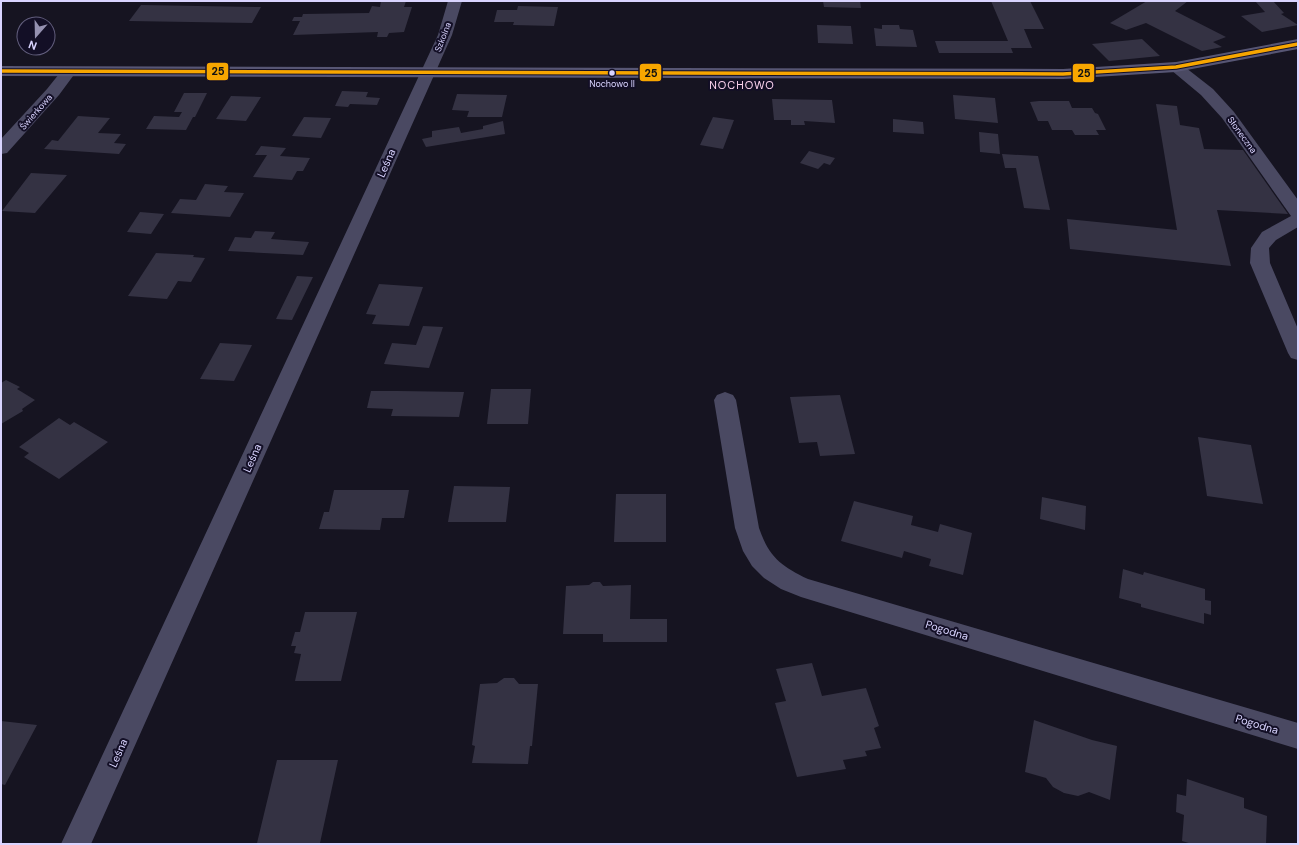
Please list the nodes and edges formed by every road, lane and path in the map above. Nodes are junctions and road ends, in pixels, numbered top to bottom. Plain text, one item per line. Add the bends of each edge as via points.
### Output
1 (455, 1) edge
2 (1298, 44) edge
3 (1176, 67) junction
4 (1, 71) edge
5 (68, 72) junction
6 (428, 73) junction
7 (1, 150) edge
8 (1298, 213) edge
9 (1298, 219) edge
10 (1298, 353) edge
11 (725, 400) dead end
12 (1298, 736) edge
13 (76, 844) edge

1 - 6 street, Szkolna via 445,35
2 - 3 main road
3 - 6 main road via 1041,74
3 - 8 street, Słoneczna via 1202,88 1228,115
4 - 5 main road
5 - 6 main road
5 - 7 street, Świerkowa
6 - 13 street, Leśna
9 - 10 street via 1269,236 1260,248 1260,263
11 - 12 street, Pogodna via 752,544 758,558 768,569 782,578 801,587

